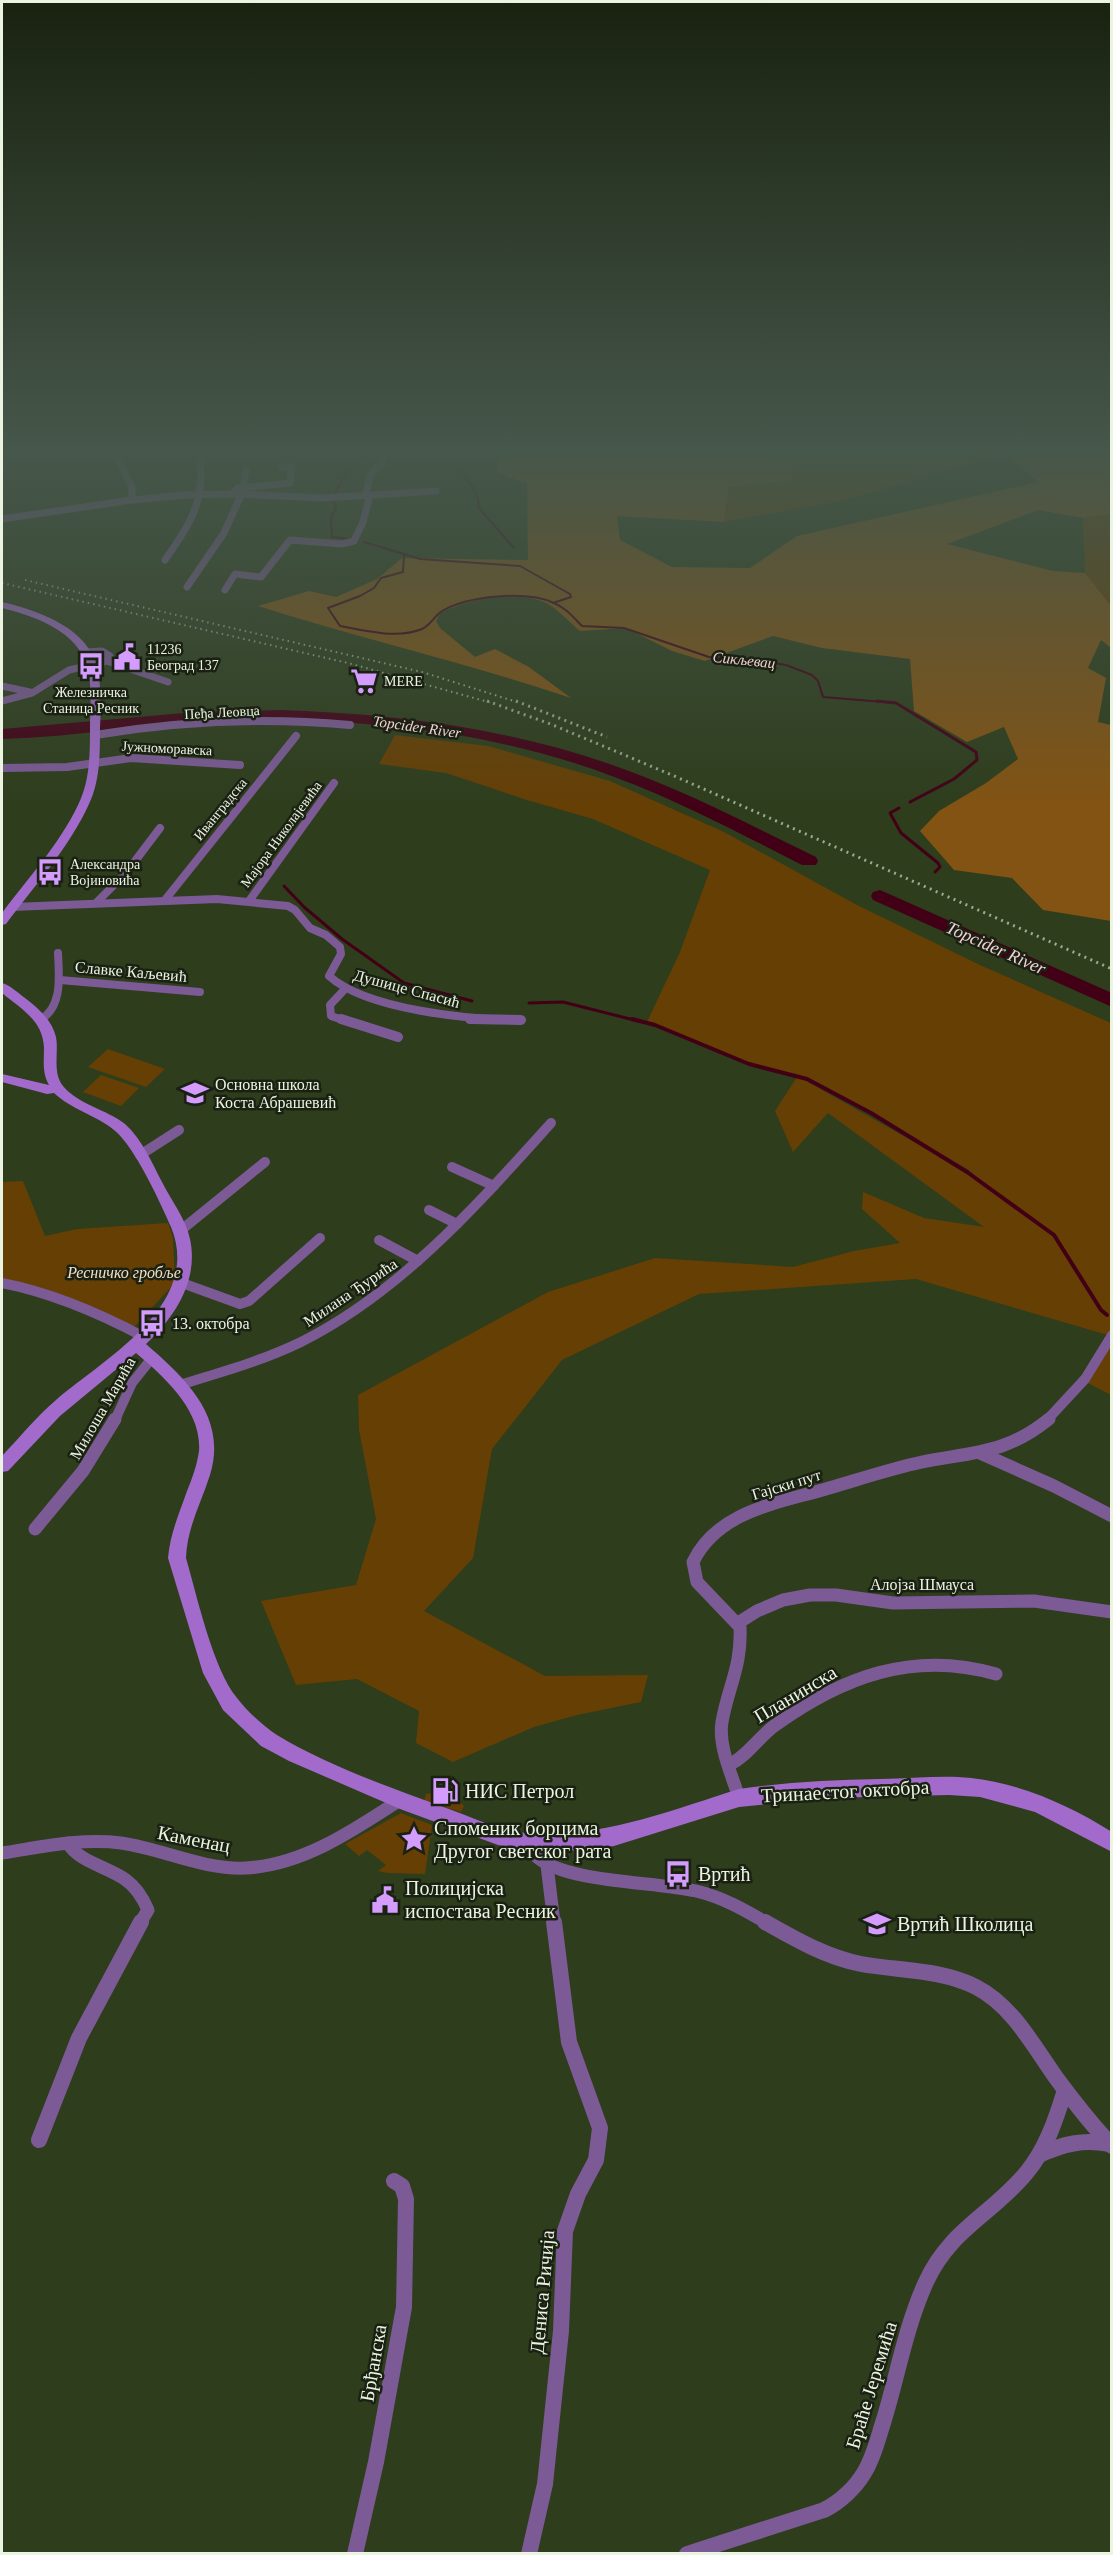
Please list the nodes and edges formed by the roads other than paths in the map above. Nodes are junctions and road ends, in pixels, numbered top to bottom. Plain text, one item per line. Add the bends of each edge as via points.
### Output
1 (199, 569) edge
2 (267, 569) edge
3 (187, 587) dead end
4 (225, 590) dead end
5 (2, 605) edge
6 (86, 652) junction
7 (107, 661) junction
8 (92, 665) junction
9 (168, 682) dead end
10 (2, 686) edge
11 (32, 693) junction
12 (2, 701) edge
13 (350, 726) dead end
14 (95, 734) junction
15 (296, 736) dead end
16 (94, 762) junction
17 (240, 765) dead end
18 (2, 768) edge
19 (334, 783) dead end
20 (160, 828) dead end
21 (165, 900) junction
22 (249, 901) junction
23 (96, 903) junction
24 (12, 907) junction
25 (2, 921) edge
26 (58, 953) dead end
27 (60, 980) junction
28 (2, 987) edge
29 (345, 988) junction
30 (200, 992) dead end
31 (40, 1020) junction
32 (521, 1020) dead end
33 (398, 1037) dead end
34 (2, 1078) edge
35 (57, 1088) junction
36 (551, 1123) dead end
37 (179, 1130) dead end
38 (140, 1155) junction
39 (265, 1162) dead end
40 (452, 1167) dead end
41 (494, 1186) junction
42 (429, 1210) dead end
43 (458, 1224) junction
44 (180, 1231) junction
45 (320, 1238) dead end
46 (379, 1240) dead end
47 (418, 1261) junction
48 (2, 1283) edge
49 (182, 1283) junction
50 (1112, 1335) edge
51 (140, 1341) junction
52 (152, 1358) junction
53 (180, 1385) junction
54 (980, 1452) junction
55 (3, 1463) edge
56 (1112, 1516) edge
57 (34, 1529) dead end
58 (1112, 1612) edge
59 (738, 1623) junction
60 (996, 1674) dead end
61 (729, 1765) junction
62 (739, 1798) junction
63 (400, 1800) junction
64 (68, 1843) junction
65 (534, 1843) junction
66 (1112, 1843) edge
67 (2, 1853) edge
68 (547, 1865) junction
69 (1065, 2090) junction
70 (39, 2140) dead end
71 (1110, 2145) edge
72 (1039, 2155) junction
73 (394, 2181) dead end
74 (355, 2553) edge
75 (529, 2553) edge
76 (687, 2553) edge

1 - 3 street
2 - 4 street via 261,577 235,574
5 - 6 street via 53,624
6 - 7 street via 105,652 110,656
6 - 8 street
7 - 8 street
7 - 9 street
8 - 11 street via 62,673
8 - 14 street
10 - 11 street
11 - 12 street
13 - 14 street, Пеђа Леовца via 285,721 216,723
14 - 16 street
15 - 21 street, Иванградска
16 - 17 street, Јужноморавска via 132,758
16 - 18 street, Јужноморавска via 66,767
16 - 24 street via 88,793 75,820
19 - 22 street, Мајора Николајевића
20 - 23 street via 126,873
21 - 22 street, Душице Спасић
21 - 23 street, Душице Спасић
22 - 29 street, Душице Спасић via 288,906 310,928 337,944 341,954 329,976
23 - 24 street, Душице Спасић
24 - 25 street
26 - 27 street, Славке Каљевић
27 - 30 street, Славке Каљевић
27 - 31 street, Славке Каљевић via 52,1012
28 - 31 street
29 - 32 street, Душице Спасић via 449,1017
29 - 33 street via 330,1005 332,1016
31 - 35 street via 49,1036 50,1073
34 - 35 street via 47,1090
35 - 38 street via 69,1099 114,1123
36 - 41 street, Милана Ђурића
37 - 38 street
38 - 44 street
39 - 44 street
40 - 41 street
41 - 43 street, Милана Ђурића
42 - 43 street
43 - 47 street, Милана Ђурића
44 - 49 street via 185,1252
45 - 49 street via 240,1304
46 - 47 street
47 - 53 street, Милана Ђурића via 386,1289 318,1333
48 - 51 street via 109,1318
49 - 51 street via 170,1306
50 - 54 street, Гајски пут via 1070,1400 1047,1421 1022,1438
51 - 52 street, Тринаестог октобра
51 - 55 street via 60,1406
52 - 53 street, Тринаестог октобра
52 - 57 street, Милоша Марића via 142,1366 88,1466
53 - 63 street, Тринаестог октобра via 199,1417 207,1450 178,1539 177,1558 206,1656 220,1689 241,1716 282,1749
54 - 56 street
54 - 59 street, Гајски пут via 919,1463 751,1511 720,1530 700,1548 693,1569 706,1594
58 - 59 street, Алојза Шмауса via 1034,1601 893,1603 810,1595 783,1600
59 - 61 street via 741,1645 722,1722
60 - 61 street, Планинска via 951,1663 864,1677 788,1717
61 - 62 street
62 - 65 street, Тринаестог октобра via 614,1837
62 - 66 street, Тринаестог октобра via 812,1789 978,1789 1048,1807
63 - 64 street, Каменац via 330,1844 292,1858 249,1867 225,1868 109,1842
63 - 65 street, Тринаестог октобра via 498,1836
64 - 67 street, Каменац
64 - 70 street via 72,1851 124,1876 137,1888 148,1910 69,2059
65 - 68 street via 534,1852
68 - 69 street via 703,1892 838,1958 947,1977 975,1986 1005,2008
68 - 75 street, Дениса Ричија via 569,2042 596,2112 600,2135 596,2160 565,2231 561,2331 545,2484
69 - 71 street
69 - 72 street, Браће Јеремића
71 - 72 street, Браће Јеремића via 1094,2140 1071,2141
72 - 76 street, Браће Јеремића via 1019,2182 938,2258 917,2304 881,2430 860,2480 827,2508
73 - 74 street, Брђанска via 402,2186 406,2199 404,2307

